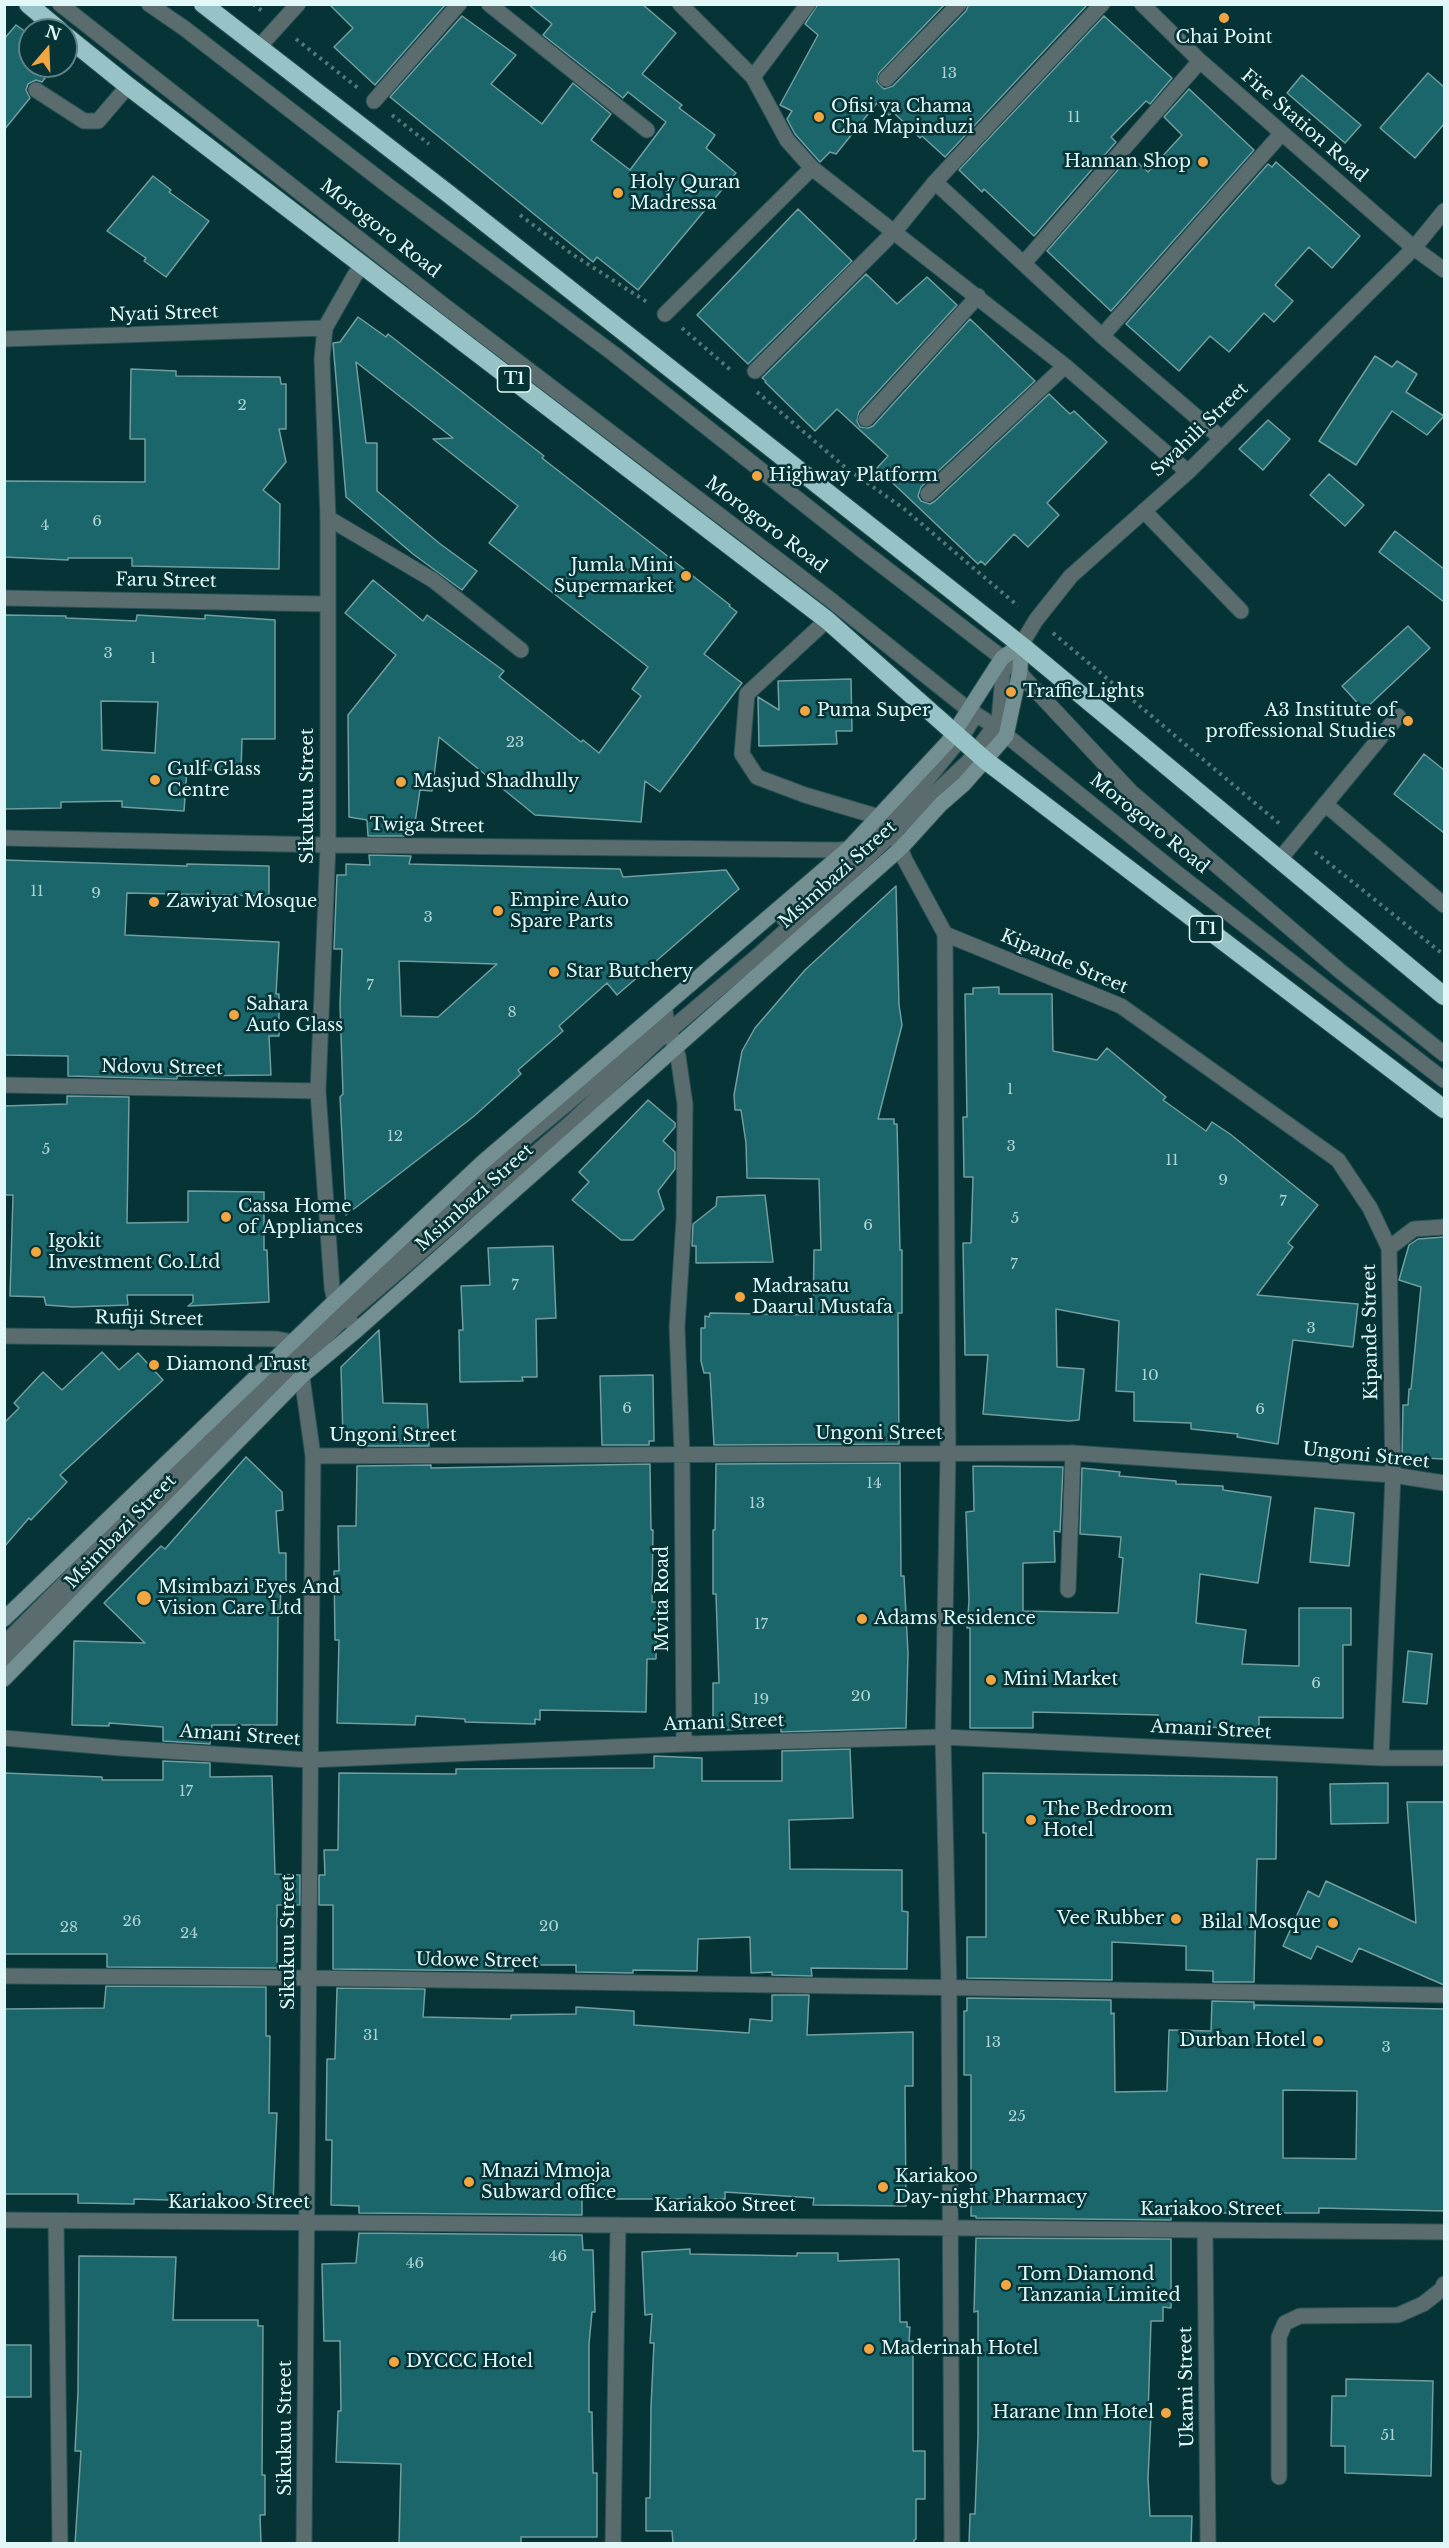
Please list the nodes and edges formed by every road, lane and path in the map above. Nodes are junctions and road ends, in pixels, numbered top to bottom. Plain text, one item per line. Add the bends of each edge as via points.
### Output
1 (28, 4) edge
2 (60, 4) edge
3 (149, 4) edge
4 (203, 4) edge
5 (253, 4) edge
6 (298, 4) edge
7 (459, 4) edge
8 (489, 4) edge
9 (680, 4) edge
10 (808, 4) edge
11 (959, 4) edge
12 (1102, 4) edge
13 (1142, 4) edge
14 (45, 18) edge
15 (279, 25) junction
16 (78, 46) edge
17 (259, 47) junction
18 (1200, 61) junction
19 (753, 76) junction
20 (886, 79) dead end
21 (128, 86) junction
22 (36, 90) dead end
23 (374, 101) junction
24 (647, 130) dead end
25 (1282, 133) junction
26 (436, 150) dead end
27 (812, 168) junction
28 (935, 182) junction
29 (1444, 211) edge
30 (517, 213) dead end
31 (895, 231) junction
32 (1414, 248) junction
33 (1024, 263) junction
34 (364, 264) junction
35 (1444, 270) edge
36 (978, 296) junction
37 (665, 314) junction
38 (325, 328) junction
39 (1102, 336) junction
40 (4, 339) edge
41 (1065, 366) junction
42 (755, 371) dead end
43 (737, 375) dead end
44 (754, 389) dead end
45 (866, 419) dead end
46 (1221, 438) junction
47 (1188, 472) junction
48 (928, 494) dead end
49 (1144, 511) junction
50 (328, 518) junction
51 (4, 598) edge
52 (327, 603) junction
53 (1241, 611) dead end
54 (827, 620) junction
55 (1036, 620) junction
56 (1021, 645) junction
57 (521, 650) dead end
58 (1002, 658) junction
59 (1020, 671) junction
60 (973, 712) junction
61 (1398, 716) dead end
62 (1001, 732) junction
63 (957, 736) junction
64 (981, 756) junction
65 (1325, 804) junction
66 (886, 825) junction
67 (4, 838) edge
68 (1296, 838) junction
69 (328, 845) junction
70 (901, 848) junction
71 (848, 849) junction
72 (1280, 859) junction
73 (1444, 905) edge
74 (945, 934) junction
75 (1444, 955) edge
76 (1444, 996) edge
77 (667, 1019) junction
78 (674, 1047) junction
79 (1444, 1054) edge
80 (1444, 1080) edge
81 (4, 1084) edge
82 (318, 1091) junction
83 (1444, 1109) edge
84 (1444, 1227) edge
85 (1389, 1248) junction
86 (340, 1308) junction
87 (357, 1330) junction
88 (4, 1336) edge
89 (298, 1357) junction
90 (948, 1453) junction
91 (1073, 1453) junction
92 (682, 1454) junction
93 (313, 1456) junction
94 (1393, 1475) junction
95 (1444, 1483) edge
96 (1068, 1590) dead end
97 (4, 1619) edge
98 (4, 1644) edge
99 (4, 1664) edge
100 (4, 1679) edge
101 (942, 1737) junction
102 (4, 1738) edge
103 (684, 1744) junction
104 (1381, 1758) junction
105 (1444, 1758) edge
106 (309, 1760) junction
107 (4, 1976) edge
108 (309, 1978) junction
109 (950, 1987) junction
110 (1444, 1995) edge
111 (4, 2220) edge
112 (56, 2221) junction
113 (307, 2223) junction
114 (618, 2225) junction
115 (951, 2228) junction
116 (1205, 2230) junction
117 (1444, 2232) edge
118 (1444, 2284) edge
119 (1279, 2477) dead end
120 (60, 2544) edge
121 (304, 2544) edge
122 (613, 2544) edge
123 (952, 2544) edge
124 (1208, 2544) edge

1 - 14 highway
2 - 60 street, Morogoro Road
3 - 58 street, Morogoro Road via 614,354
4 - 17 highway
5 - 15 path
6 - 15 street
7 - 23 street
8 - 24 street
9 - 19 street
10 - 19 street
11 - 20 street
12 - 28 street
13 - 18 street, Fire Station Road
15 - 17 street
15 - 23 path
16 - 21 highway, Morogoro Road / T1
17 - 56 highway
18 - 25 street, Fire Station Road
18 - 33 street
19 - 27 street via 787,140
21 - 22 street via 98,121 84,121
21 - 34 highway, Morogoro Road / T1
23 - 26 path
25 - 32 street, Fire Station Road
25 - 39 street
27 - 31 street
27 - 37 street
28 - 31 street
28 - 33 street
29 - 32 street, Swahili Street
30 - 37 path
31 - 36 street
31 - 42 street
32 - 35 street, Fire Station Road
32 - 46 street, Swahili Street
33 - 39 street
34 - 38 street, Sikukuu Street
34 - 54 highway, Morogoro Road / T1
36 - 41 street
36 - 45 street
37 - 43 path
38 - 40 street, Nyati Street
38 - 50 street, Sikukuu Street via 322,359
39 - 46 street
41 - 47 street
41 - 48 street
44 - 55 path
46 - 47 street, Swahili Street
47 - 49 street, Swahili Street
49 - 53 street
49 - 55 street, Swahili Street via 1071,576
50 - 52 street, Sikukuu Street
50 - 57 street via 433,580
51 - 52 street, Faru Street
52 - 69 street, Sikukuu Street
54 - 63 highway, Morogoro Road / T1
54 - 66 street via 747,694 742,754 757,777
55 - 56 street, Swahili Street
55 - 68 path
56 - 58 street
56 - 59 street
56 - 72 highway
58 - 59 street, Morogoro Road
58 - 60 street, Msimbazi Street
58 - 62 street
59 - 62 street
59 - 79 street, Morogoro Road via 1131,792 1340,971
60 - 62 street, Morogoro Road
60 - 63 street, Msimbazi Street
61 - 65 street
62 - 64 street, Msimbazi Street
62 - 80 street, Morogoro Road
63 - 64 highway, Morogoro Road / T1
63 - 66 street, Msimbazi Street
64 - 66 street
64 - 70 street, Msimbazi Street
64 - 83 highway, Morogoro Road / T1
65 - 68 street
65 - 73 street
66 - 70 street
66 - 71 street, Msimbazi Street
66 - 77 street via 754,947
67 - 69 street, Twiga Street
68 - 72 street
68 - 75 path
69 - 71 street, Twiga Street
69 - 82 street, Sikukuu Street
70 - 74 street
70 - 78 street, Msimbazi Street
71 - 77 street, Msimbazi Street
72 - 76 highway
74 - 85 street, Kipande Street via 1121,1006 1338,1160 1370,1208
74 - 90 street
77 - 78 street, Mvita Road
77 - 86 street, Msimbazi Street via 483,1162
77 - 86 street via 573,1121
78 - 87 street, Msimbazi Street
78 - 92 street, Mvita Road via 685,1104 684,1219 676,1327
81 - 82 street, Ndovu Street
82 - 86 street, Sikukuu Street via 332,1288
84 - 85 street via 1414,1229
85 - 94 street, Kipande Street
86 - 87 street
86 - 89 street, Msimbazi Street
86 - 89 street
87 - 89 street, Msimbazi Street
88 - 89 street, Rufiji Street via 277,1339
89 - 93 street, Sikukuu Street
89 - 97 street, Msimbazi Street
89 - 98 street
89 - 99 street
89 - 100 street, Msimbazi Street
90 - 91 street, Ungoni Street
90 - 92 street, Ungoni Street
90 - 101 street
91 - 94 street, Ungoni Street
91 - 96 street
92 - 93 street, Ungoni Street
92 - 103 street, Mvita Road
93 - 106 street, Sikukuu Street
94 - 95 street, Ungoni Street
94 - 104 street, Kipande Street
101 - 103 street, Amani Street
101 - 104 street, Amani Street
101 - 109 street
102 - 106 street, Amani Street
103 - 106 street, Amani Street
104 - 105 street, Amani Street
106 - 108 street, Sikukuu Street
107 - 108 street, Udowe Street
108 - 109 street, Udowe Street
108 - 113 street, Sikukuu Street
109 - 110 street, Udowe Street
109 - 115 street
111 - 112 street, Kariakoo Street
112 - 113 street, Kariakoo Street
112 - 120 street
113 - 114 street, Kariakoo Street
113 - 121 street, Sikukuu Street
114 - 115 street, Kariakoo Street
114 - 122 street
115 - 116 street, Kariakoo Street
115 - 123 street
116 - 117 street, Kariakoo Street
116 - 124 street, Ukami Street
118 - 119 street via 1423,2304 1398,2315 1300,2316 1285,2324 1279,2337

